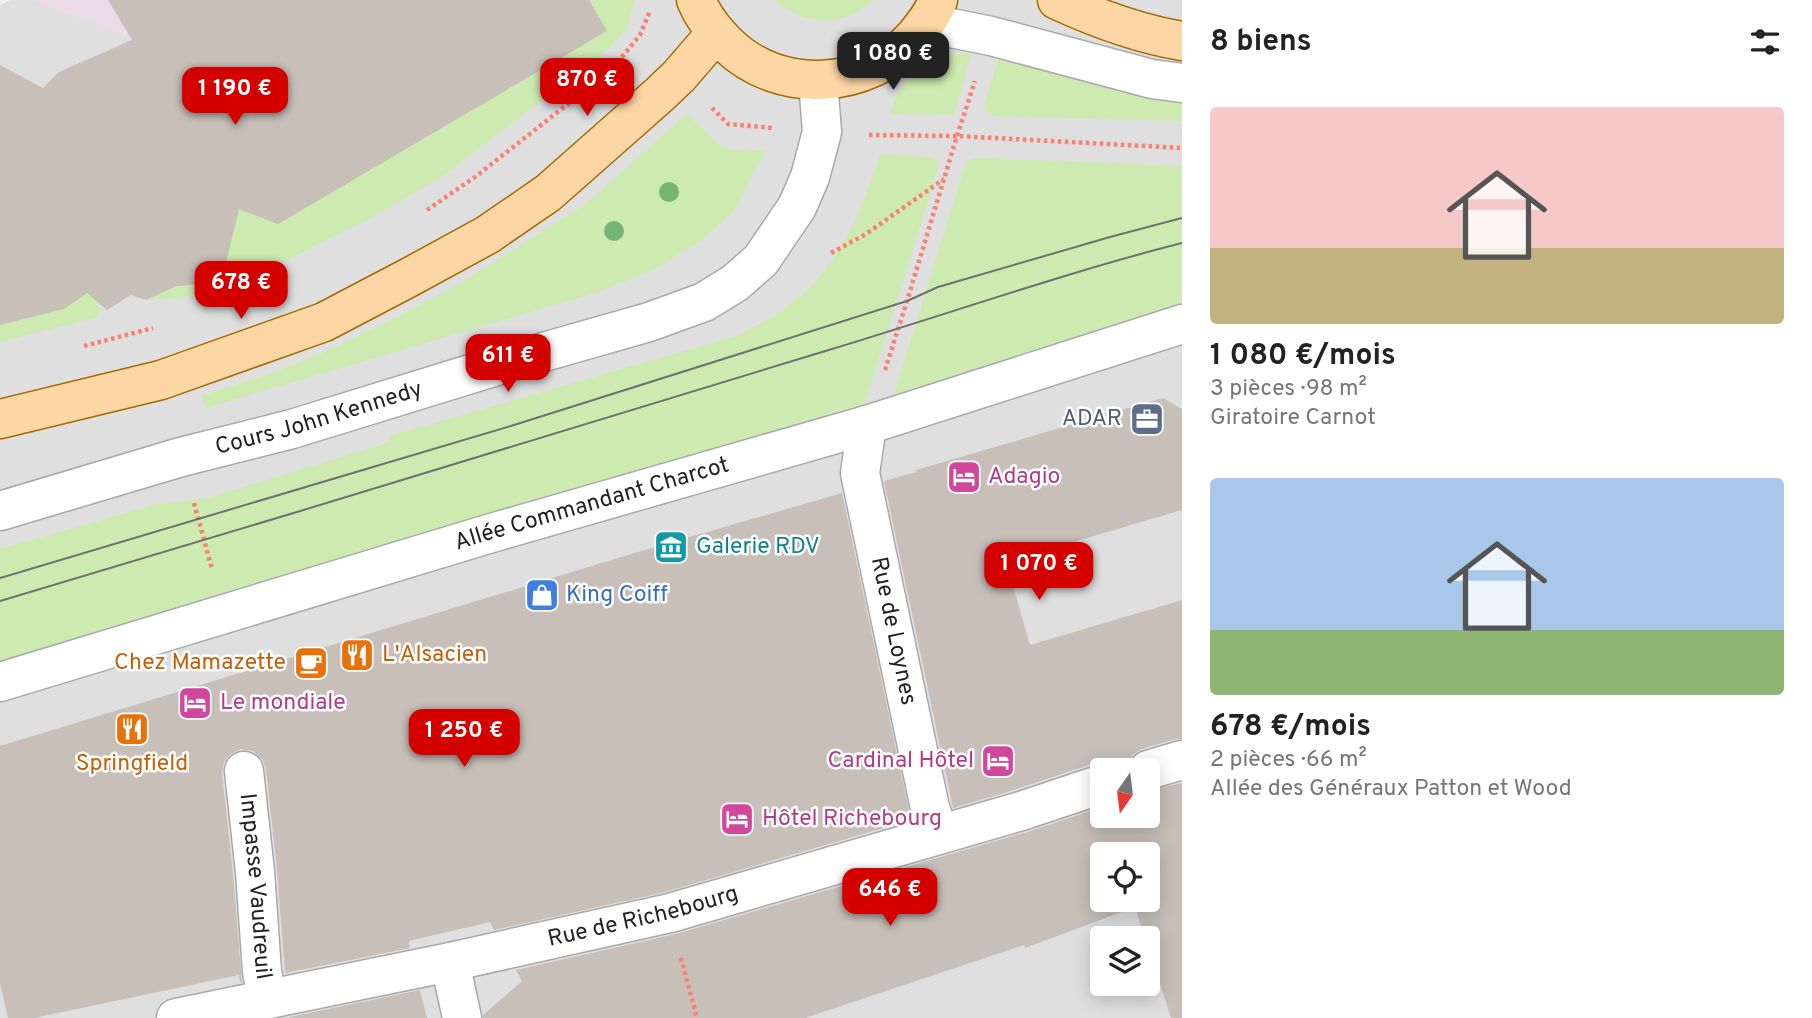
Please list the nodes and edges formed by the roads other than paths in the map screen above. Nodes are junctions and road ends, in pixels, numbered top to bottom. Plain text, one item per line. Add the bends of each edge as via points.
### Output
1 (696, 0) edge
2 (1057, 0) edge
3 (932, 12) edge
4 (716, 33) junction
5 (1182, 41) edge
6 (818, 81) junction
7 (1182, 83) edge
8 (1182, 325) edge
9 (0, 419) edge
10 (867, 425) junction
11 (0, 511) edge
12 (0, 682) edge
13 (1182, 760) edge
14 (1160, 766) edge
15 (244, 771) dead end
16 (1090, 787) edge
17 (939, 834) junction
18 (450, 962) junction
19 (267, 999) junction
20 (176, 1018) edge
21 (462, 1018) edge

1 - 4 main road
2 - 5 main road via 1090,15
3 - 6 main road via 905,48 878,66 845,78
3 - 7 street via 991,36
4 - 6 main road via 760,67 787,78
4 - 9 main road via 659,95 548,193 487,235 419,272 324,322 254,348 161,380
6 - 11 street, Cours John Kennedy via 822,132 797,207 761,260 704,302 292,429
8 - 10 street, Allée Commandant Charcot
10 - 12 street, Allée Commandant Charcot
10 - 17 street, Rue de Loynes via 860,473
13 - 14 street
15 - 19 street, Impasse Vaudreuil
16 - 17 street, Rue de Richebourg
17 - 18 street, Rue de Richebourg via 670,913
18 - 19 street, Rue de Richebourg
18 - 21 street
19 - 20 street, Rue de Richebourg

